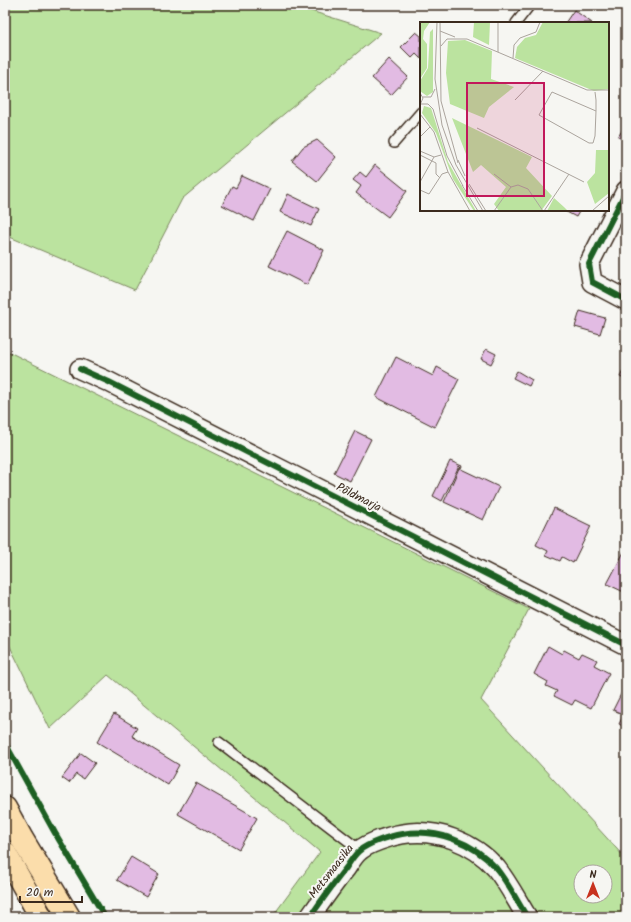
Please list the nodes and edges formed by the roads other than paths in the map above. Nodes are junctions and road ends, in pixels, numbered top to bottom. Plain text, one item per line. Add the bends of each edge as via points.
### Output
1 (530, 5) edge
2 (517, 22) edge
3 (420, 113) edge
4 (394, 143) dead end
5 (626, 191) edge
6 (626, 300) edge
7 (80, 369) dead end
8 (626, 645) edge
9 (219, 742) dead end
10 (5, 808) edge
11 (360, 850) junction
12 (5, 853) edge
13 (41, 917) edge
14 (69, 917) edge
15 (310, 917) edge
16 (527, 917) edge

1 - 2 lane
3 - 4 lane
5 - 6 street via 588,264 592,282
7 - 8 street, Põldmarja
9 - 11 lane
10 - 14 highway
11 - 15 street, Metsmaasika
11 - 16 street, Metsmaasika via 391,836 411,833 428,833 466,845 495,868
12 - 13 highway

